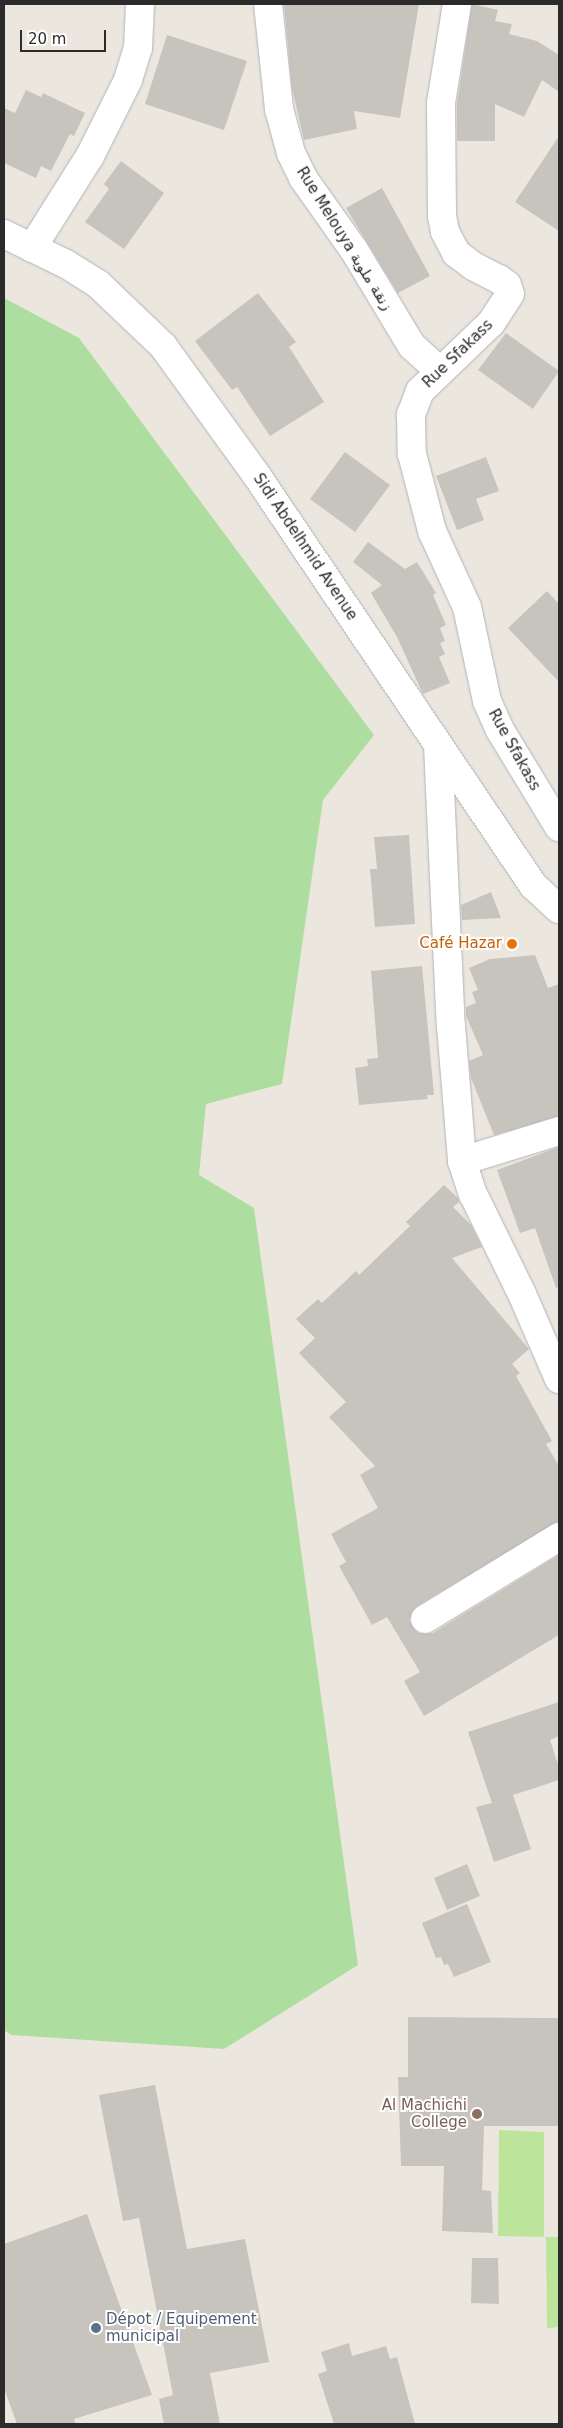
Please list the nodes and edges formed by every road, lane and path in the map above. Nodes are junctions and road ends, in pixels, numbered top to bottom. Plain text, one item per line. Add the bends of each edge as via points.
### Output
1 (140, 4) edge
2 (268, 4) edge
3 (457, 4) edge
4 (4, 234) edge
5 (32, 248) junction
6 (438, 370) junction
7 (438, 744) junction
8 (559, 827) edge
9 (559, 909) edge
10 (559, 1131) edge
11 (462, 1161) junction
12 (559, 1380) edge
13 (559, 1537) edge
14 (425, 1619) dead end

1 - 5 street via 138,48 128,80 90,156
2 - 6 street, Rue Melouya زنقة ملوية via 278,109 299,170 319,204 354,250 412,346
3 - 6 street, Rue Sfakass via 440,103 442,216 445,232 456,252 472,266 507,285 510,294 503,309 475,341
4 - 5 street, Sidi Abdelhmid Avenue
5 - 7 street, Sidi Abdelhmid Avenue via 98,284 163,346 212,412
6 - 8 street, Rue Sfakass via 420,391 410,415 412,454 425,509 440,552 462,590 487,700 500,730
7 - 9 street, Sidi Abdelhmid Avenue via 534,886
7 - 11 street via 451,1026
10 - 11 street
11 - 12 street via 472,1194 522,1294
13 - 14 street

